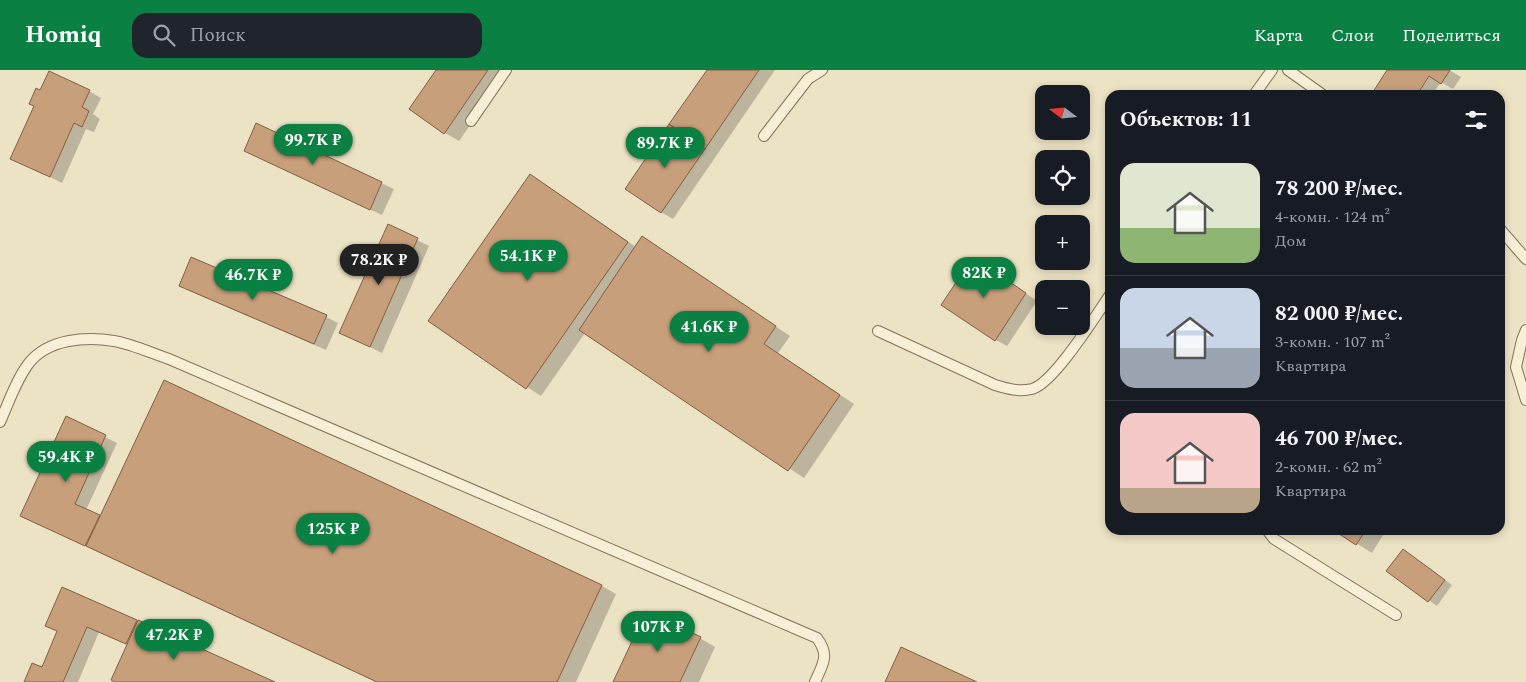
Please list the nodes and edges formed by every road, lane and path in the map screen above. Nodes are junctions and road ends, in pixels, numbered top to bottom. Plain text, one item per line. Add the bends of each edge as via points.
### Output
1 (506, 70) edge
2 (822, 70) edge
3 (1272, 70) edge
4 (1288, 70) edge
5 (1258, 90) edge
6 (1316, 90) edge
7 (471, 121) dead end
8 (764, 136) dead end
9 (1505, 235) edge
10 (1526, 259) edge
11 (1105, 302) edge
12 (1526, 330) edge
13 (878, 331) dead end
14 (1526, 400) edge
15 (0, 422) edge
16 (1271, 535) edge
17 (1396, 615) dead end
18 (815, 682) edge

1 - 7 lane
2 - 8 lane via 808,79
3 - 5 lane
4 - 6 lane
9 - 10 lane
11 - 13 lane via 1054,373 1034,388 1016,391
12 - 14 lane via 1516,367
15 - 18 lane via 16,386 41,351 64,342 86,339 115,341 169,360 817,638 824,648 824,662
16 - 17 lane

